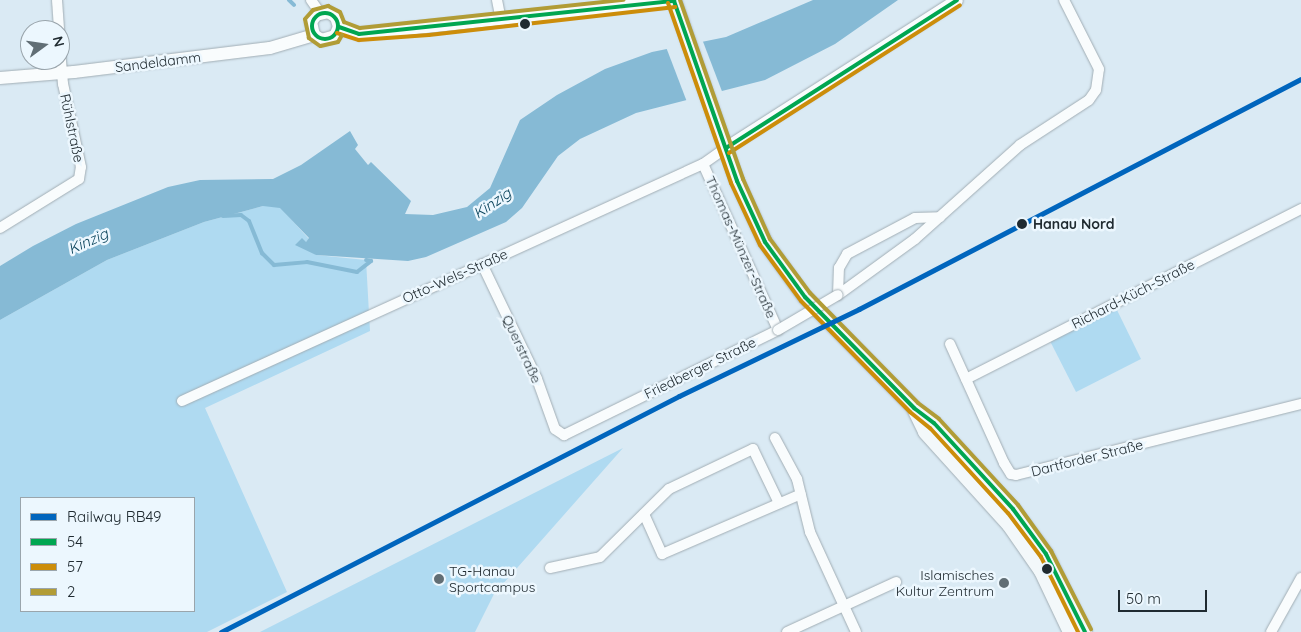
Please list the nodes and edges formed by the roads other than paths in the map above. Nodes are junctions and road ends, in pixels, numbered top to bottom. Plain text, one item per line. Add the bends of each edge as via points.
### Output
1 (57, 0) edge
2 (311, 0) edge
3 (497, 0) edge
4 (674, 0) edge
5 (957, 0) edge
6 (1064, 0) edge
7 (320, 13) junction
8 (58, 20) edge
9 (501, 21) junction
10 (339, 27) junction
11 (314, 35) junction
12 (61, 70) edge
13 (61, 74) junction
14 (0, 78) edge
15 (726, 148) junction
16 (703, 164) junction
17 (1301, 209) edge
18 (940, 217) junction
19 (0, 228) edge
20 (482, 264) junction
21 (838, 295) junction
22 (778, 330) junction
23 (950, 344) dead end
24 (966, 379) junction
25 (182, 401) dead end
26 (1301, 404) edge
27 (914, 408) junction
28 (560, 434) joint
29 (775, 438) dead end
30 (801, 494) junction
31 (779, 503) junction
32 (644, 514) junction
33 (550, 568) dead end
34 (1301, 578) edge
35 (896, 582) dead end
36 (844, 606) junction
37 (787, 632) edge
38 (856, 632) edge
39 (1070, 632) edge
40 (1086, 632) edge
41 (1271, 632) edge

1 - 8 street
2 - 7 street
3 - 9 street
4 - 9 street
4 - 15 main road
5 - 15 street
6 - 18 street, Friedberger Straße via 1099,69 1096,90 1089,100 1014,149
7 - 10 street via 333,14
7 - 11 street via 311,22
9 - 10 street via 359,34
10 - 11 street via 335,36 327,40
11 - 13 street, Sandeldamm via 270,48
12 - 13 street, Rühlstraße
13 - 14 street, Sandeldamm
13 - 19 street, Rühlstraße via 81,167 79,179
15 - 16 street, Otto-Wels-Straße
15 - 27 main road via 750,213 777,260 805,297
16 - 20 street, Otto-Wels-Straße
16 - 22 street, Thomas-Münzer-Straße
17 - 24 street, Richard-Küch-Straße
18 - 21 street, Friedberger Straße
18 - 21 street via 916,218 847,254 839,268
20 - 25 street, Otto-Wels-Straße
20 - 28 street, Querstraße
21 - 22 street, Friedberger Straße, bridge
22 - 28 street, Friedberger Straße via 564,435
23 - 24 street, Dartforder Straße
24 - 26 street, Dartforder Straße via 1004,463 1011,474 1016,475
27 - 39 main road via 925,432 1010,525 1041,571
27 - 40 main road via 934,423 1013,509 1046,554
29 - 30 street via 797,479
30 - 31 street
30 - 36 street via 810,532
31 - 32 street via 662,554
31 - 32 street via 753,448 669,490
32 - 33 street via 600,557
34 - 41 street
35 - 36 street
36 - 37 street
36 - 38 street

